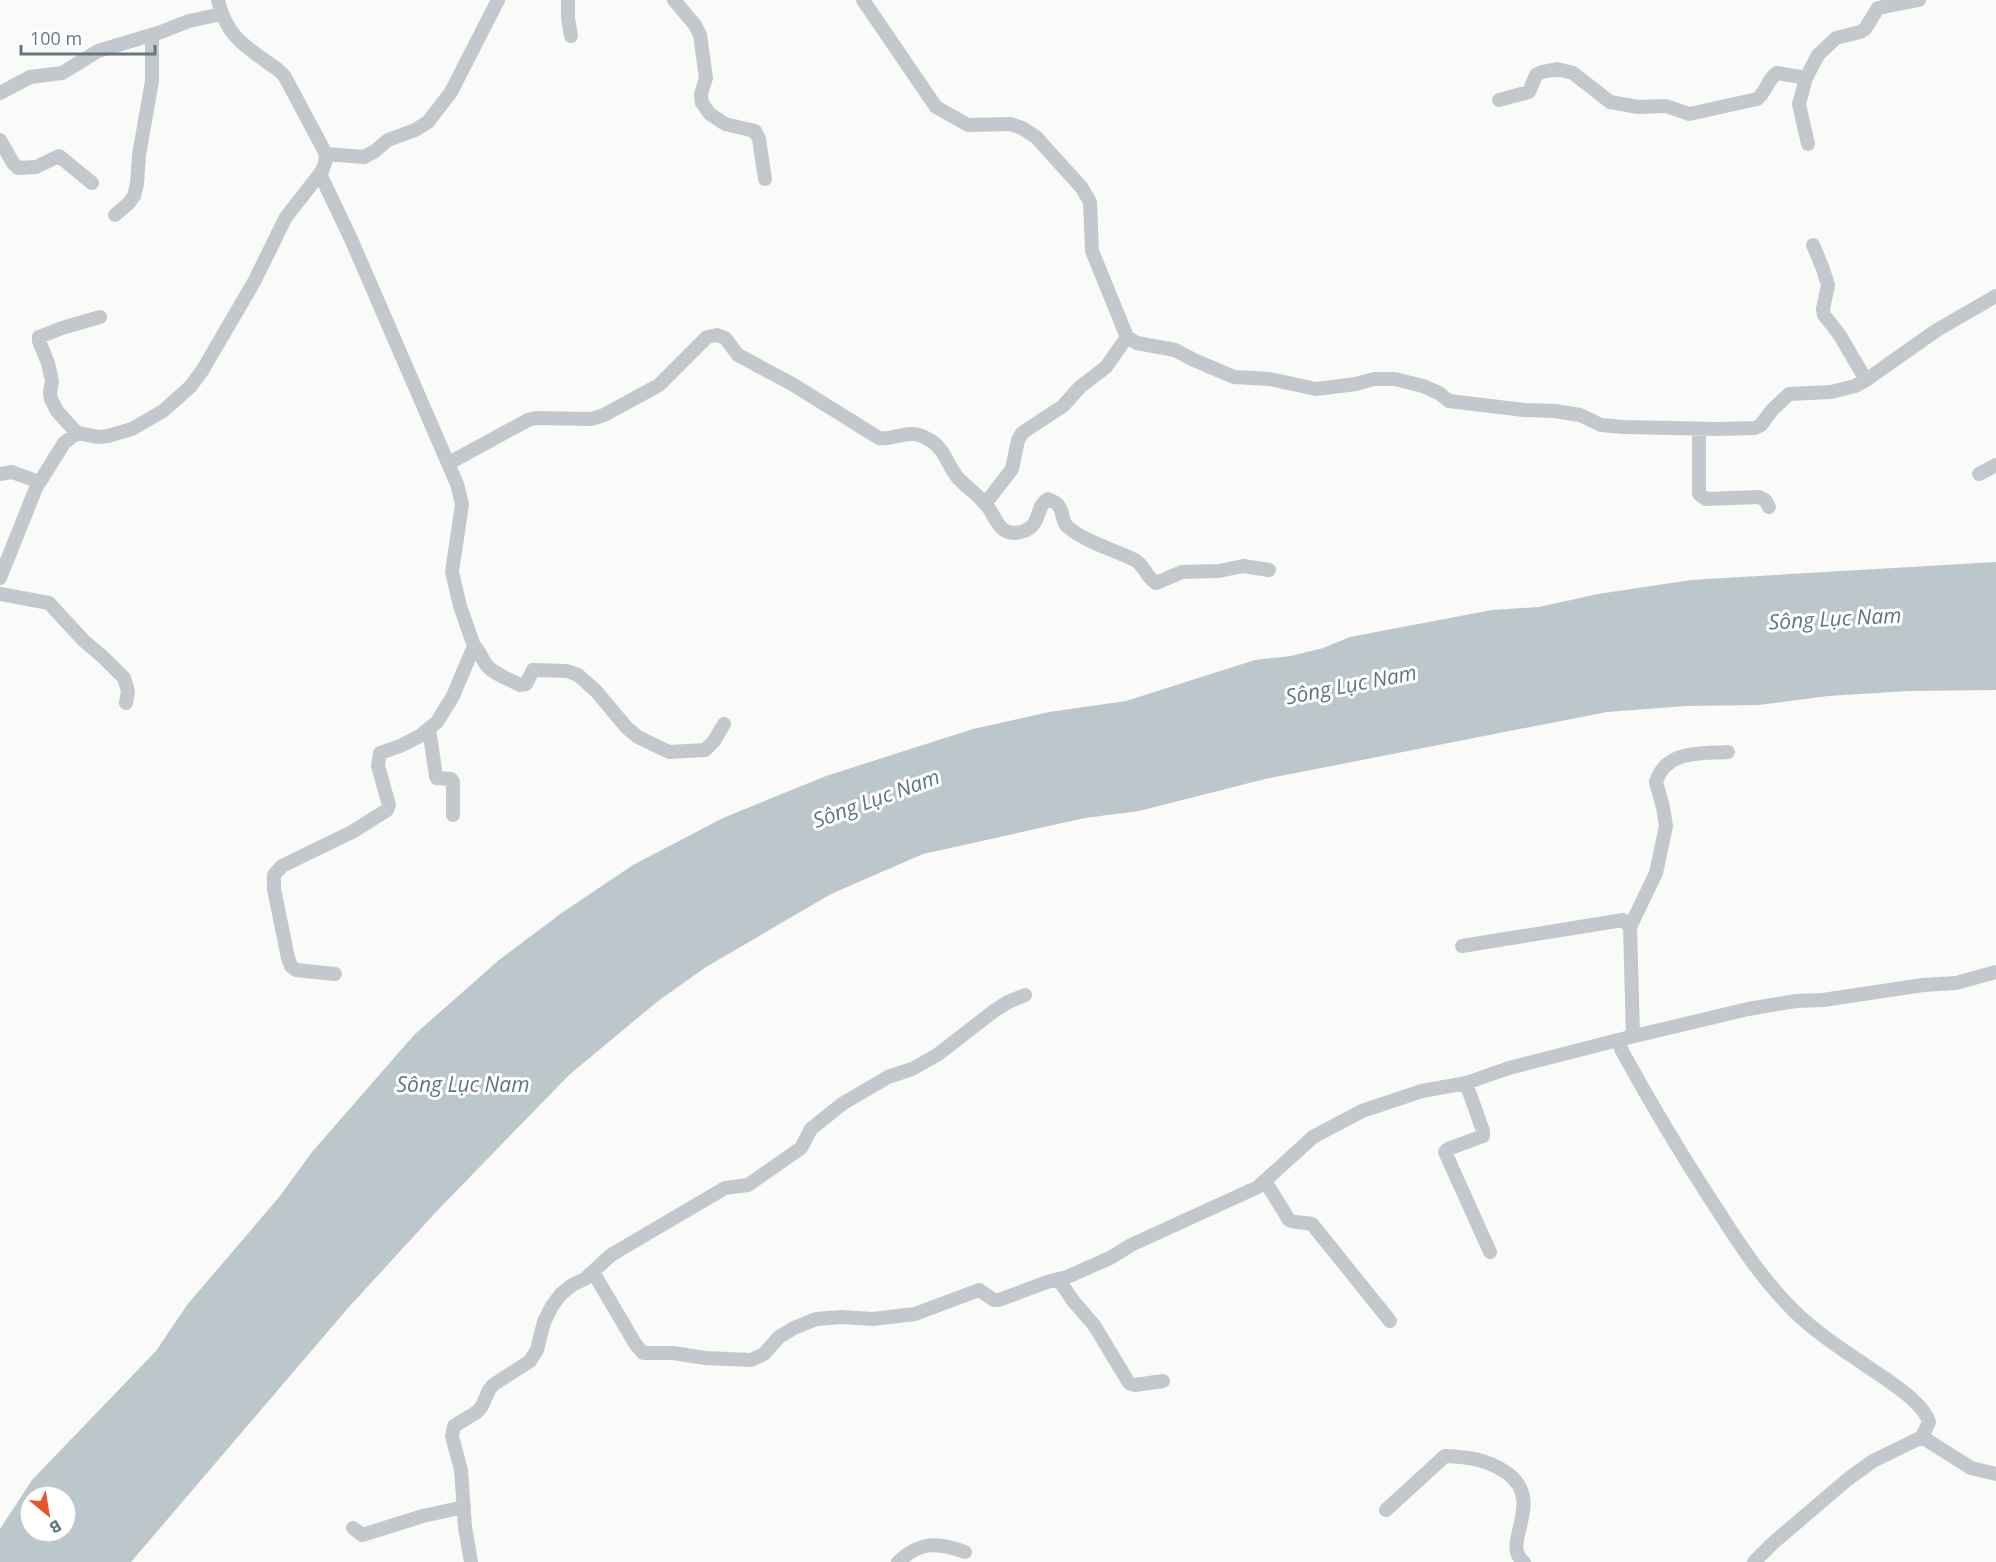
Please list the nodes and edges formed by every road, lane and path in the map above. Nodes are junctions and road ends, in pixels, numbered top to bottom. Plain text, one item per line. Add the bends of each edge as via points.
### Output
1 (218, 0) edge
2 (498, 0) edge
3 (568, 0) edge
4 (674, 0) edge
5 (863, 0) edge
6 (1919, 0) edge
7 (222, 14) junction
8 (152, 35) junction
9 (571, 36) dead end
10 (1806, 78) junction
11 (0, 93) edge
12 (1499, 100) dead end
13 (0, 140) edge
14 (1808, 144) dead end
15 (326, 154) junction
16 (320, 174) junction
17 (765, 178) dead end
18 (92, 183) dead end
19 (115, 215) dead end
20 (1813, 245) dead end
21 (1996, 296) edge
22 (100, 317) dead end
23 (1127, 337) junction
24 (1866, 380) junction
25 (1699, 429) junction
26 (77, 433) junction
27 (449, 463) junction
28 (1996, 465) edge
29 (0, 474) edge
30 (1979, 474) dead end
31 (39, 482) junction
32 (985, 504) junction
33 (1769, 507) dead end
34 (1269, 570) dead end
35 (0, 578) edge
36 (0, 594) edge
37 (474, 646) junction
38 (126, 703) dead end
39 (724, 724) dead end
40 (429, 729) junction
41 (1728, 752) dead end
42 (453, 815) dead end
43 (1630, 927) junction
44 (1462, 946) dead end
45 (1996, 972) edge
46 (335, 974) dead end
47 (1025, 995) dead end
48 (1633, 1036) junction
49 (1618, 1040) junction
50 (1466, 1083) junction
51 (1265, 1182) junction
52 (1490, 1252) dead end
53 (592, 1272) junction
54 (1058, 1279) junction
55 (1390, 1321) dead end
56 (1163, 1381) dead end
57 (1922, 1437) junction
58 (1996, 1474) edge
59 (464, 1507) junction
60 (1386, 1510) dead end
61 (353, 1528) dead end
62 (965, 1552) dead end
63 (471, 1562) edge
64 (898, 1562) edge
65 (1524, 1562) edge
66 (1755, 1562) edge

1 - 7 street
2 - 15 street via 451,92 428,122 388,140 364,157
3 - 9 street
4 - 17 street via 700,35 706,78 700,94 702,104 725,124 755,131
5 - 23 street via 936,107 968,125 1010,124 1031,133 1082,188 1090,202 1092,251
6 - 10 street via 1878,9 1865,29 1832,40 1818,55
7 - 8 street
7 - 15 street via 235,37 285,77
8 - 11 street via 98,51 62,73 30,77
8 - 19 street via 152,81 137,184 134,196
10 - 12 street via 1777,73 1757,99 1694,114 1666,106 1610,102 1573,73 1557,69 1536,75 1529,92
10 - 14 street via 1799,104
13 - 18 street via 18,168 36,167 59,156
15 - 16 street
16 - 26 street via 286,217 254,282 190,387 163,411 132,429 99,437
16 - 27 street
20 - 24 street via 1828,285 1824,315
21 - 24 street via 1937,330
22 - 26 street via 39,337 52,381 51,399
23 - 25 street via 1137,343 1175,350 1234,377 1270,379 1316,389 1395,379 1422,386 1449,401 1470,405 1555,411 1602,425
23 - 32 street via 1106,367 1063,406 1022,434 1012,469
24 - 25 street via 1831,392 1789,394 1755,428
25 - 33 street via 1701,497 1759,497
26 - 31 street via 64,443
27 - 32 street via 528,420 591,419 604,415 659,385 707,338 717,335 725,338 738,355 879,438 921,435 937,444 957,476
27 - 37 street via 462,504 454,581
28 - 30 street
29 - 31 street via 12,472
31 - 35 street
32 - 34 street via 1001,529 1013,532 1031,527 1043,503 1052,500 1060,508 1067,527 1143,565 1156,583 1182,572 1243,566
36 - 38 street via 49,603 124,678
37 - 39 street via 492,670 520,685 526,684 533,670 573,672 596,691 627,729 669,752 705,750
37 - 40 street via 453,696
40 - 42 street via 436,776 453,782
40 - 46 street via 380,753 378,766 387,810 282,866 274,875 291,966 296,970
41 - 43 street via 1679,757 1664,765 1656,787 1664,807 1663,848 1656,873
43 - 44 street via 1623,920
43 - 48 street
45 - 48 street via 1956,983 1748,1009
47 - 53 street via 994,1011 937,1055 888,1077 843,1104 811,1129 801,1148 747,1185 725,1188 689,1208 611,1255
48 - 49 street
49 - 50 street
49 - 57 street via 1657,1113 1764,1280 1818,1332 1892,1383 1926,1413 1929,1422
50 - 51 street via 1401,1097 1337,1123 1313,1137
50 - 52 street via 1483,1136 1445,1152
51 - 54 street via 1110,1258
51 - 55 street via 1289,1220 1312,1224
53 - 54 street via 643,1353 734,1360 760,1357 779,1338 816,1319 915,1314 979,1290 999,1300
53 - 59 street via 561,1294 552,1306 530,1361 493,1385 477,1412 454,1426 452,1436 461,1470
54 - 56 street via 1095,1324 1129,1383
57 - 58 street via 1971,1468
57 - 66 street via 1873,1461 1848,1479
59 - 61 street via 362,1535
59 - 63 street
60 - 65 street via 1445,1456 1475,1457 1498,1467 1521,1487 1524,1508 1516,1550
62 - 64 street via 936,1544 910,1552

